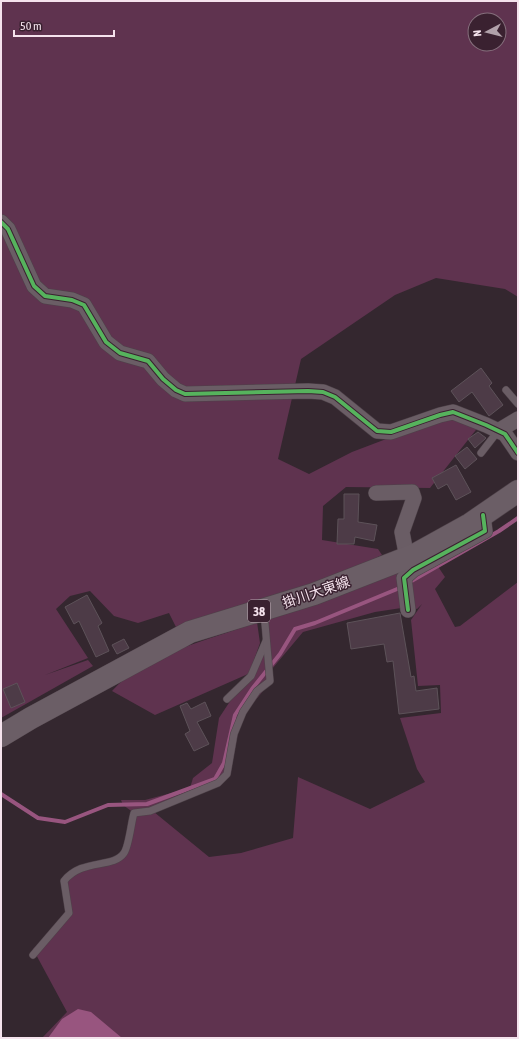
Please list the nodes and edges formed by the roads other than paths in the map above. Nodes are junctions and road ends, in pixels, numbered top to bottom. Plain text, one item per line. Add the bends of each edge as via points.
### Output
1 (1, 222) edge
2 (506, 390) dead end
3 (518, 404) edge
4 (518, 419) edge
5 (498, 430) junction
6 (480, 453) dead end
7 (518, 453) edge
8 (518, 491) edge
9 (376, 492) dead end
10 (405, 575) junction
11 (264, 609) junction
12 (408, 610) dead end
13 (266, 639) junction
14 (227, 699) dead end
15 (1, 736) edge
16 (33, 955) dead end

1 - 5 street via 8,229 34,286 45,296 72,300 84,305 106,342 120,353 148,361 176,390 186,394 323,392 335,398 377,431 391,432 453,412
2 - 3 lane
4 - 5 street
5 - 6 lane
5 - 7 street via 505,434
8 - 10 main road, 掛川大東線 / 38 via 470,524
9 - 10 street via 412,492 414,498 402,532
10 - 11 main road, 掛川大東線 / 38 via 314,594
10 - 12 street
11 - 13 lane
11 - 15 main road, 掛川大東線 / 38 via 190,632
13 - 14 lane via 251,676
13 - 16 lane via 270,681 257,691 242,712 234,734 227,774 218,783 134,814 124,853 113,862 94,863 70,873 64,881 69,913

